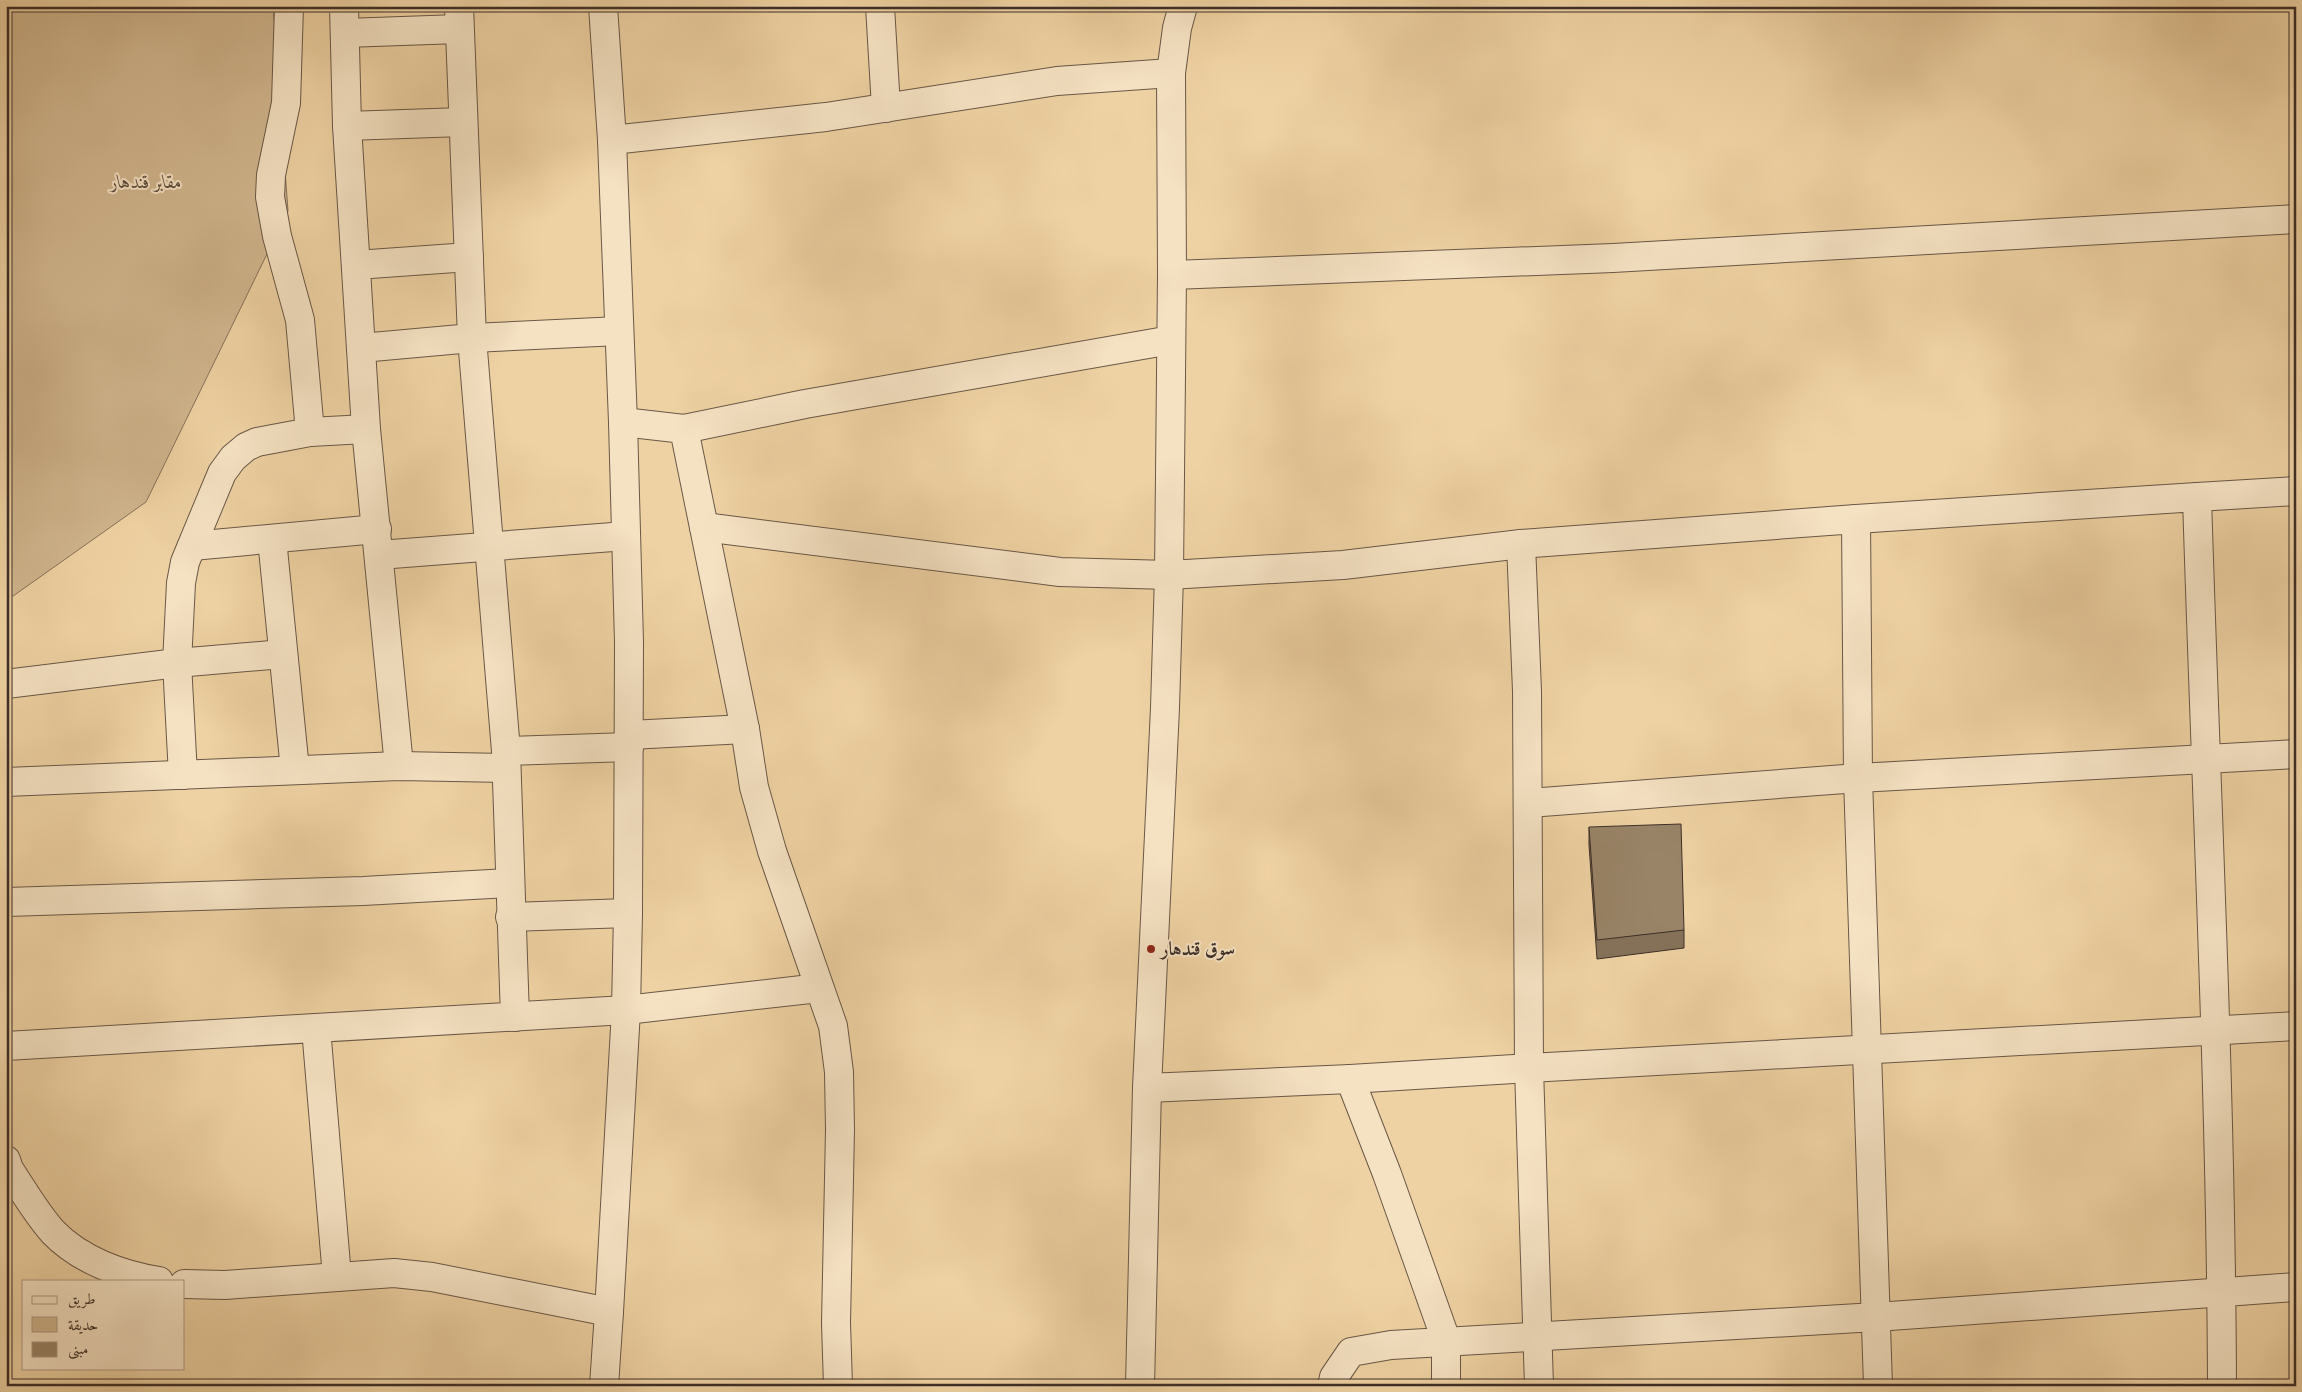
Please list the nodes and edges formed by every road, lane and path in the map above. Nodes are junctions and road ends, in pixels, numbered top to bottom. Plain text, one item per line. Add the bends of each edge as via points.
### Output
1 (289, 6) edge
2 (344, 6) edge
3 (603, 6) edge
4 (880, 6) edge
5 (1183, 6) edge
6 (459, 18) edge
7 (345, 33) junction
8 (1170, 73) junction
9 (886, 108) junction
10 (462, 122) junction
11 (346, 126) junction
12 (612, 140) junction
13 (2296, 219) edge
14 (469, 257) junction
15 (356, 265) junction
16 (1172, 276) junction
17 (619, 331) junction
18 (472, 338) junction
19 (1171, 340) junction
20 (361, 348) junction
21 (623, 422) junction
22 (366, 429) junction
23 (684, 429) junction
24 (310, 432) junction
25 (2296, 491) edge
26 (2197, 497) junction
27 (1856, 519) junction
28 (704, 527) junction
29 (626, 536) junction
30 (272, 540) junction
31 (378, 542) junction
32 (1521, 544) junction
33 (490, 545) junction
34 (192, 546) junction
35 (1169, 575) junction
36 (283, 654) junction
37 (177, 663) junction
38 (6, 684) edge
39 (745, 729) junction
40 (630, 741) junction
41 (2296, 754) edge
42 (506, 759) junction
43 (2205, 760) junction
44 (399, 766) junction
45 (295, 770) junction
46 (182, 775) junction
47 (1858, 778) junction
48 (6, 782) edge
49 (1528, 803) junction
50 (509, 884) junction
51 (6, 902) edge
52 (628, 913) junction
53 (510, 917) junction
54 (819, 988) junction
55 (626, 1010) junction
56 (515, 1018) junction
57 (2296, 1026) edge
58 (316, 1028) junction
59 (2214, 1031) junction
60 (6, 1046) edge
61 (1868, 1049) junction
62 (1529, 1068) junction
63 (1350, 1079) junction
64 (1147, 1088) junction
65 (7, 1166) edge
66 (337, 1277) junction
67 (155, 1280) edge
68 (185, 1284) edge
69 (2296, 1287) edge
70 (2222, 1293) junction
71 (609, 1312) junction
72 (1876, 1317) junction
73 (1537, 1336) junction
74 (1446, 1340) junction
75 (604, 1386) edge
76 (838, 1386) edge
77 (1140, 1386) edge
78 (1332, 1386) edge
79 (1446, 1386) edge
80 (1539, 1386) edge
81 (1878, 1386) edge
82 (2222, 1386) edge

1 - 24 street via 286,103 271,176 270,197 300,320
2 - 7 street
3 - 12 street
4 - 9 street
5 - 8 street
6 - 7 street
6 - 10 street
7 - 11 street
8 - 9 street via 1058,81
8 - 16 street
9 - 12 street
10 - 11 street
10 - 14 street
11 - 15 street
12 - 17 street
13 - 16 street via 1613,258
14 - 15 street
14 - 18 street
15 - 20 street
16 - 19 street
17 - 18 street
17 - 21 street
18 - 20 street
18 - 33 street
19 - 23 street via 814,402
19 - 35 street
20 - 22 street
21 - 23 street
21 - 29 street
22 - 24 street
22 - 31 street
23 - 28 street
24 - 34 street via 257,442 233,458 214,489
25 - 26 street
26 - 27 street
26 - 43 street
27 - 32 street
27 - 47 street
28 - 35 street via 1060,572
28 - 39 street
29 - 33 street
29 - 40 street
30 - 31 street
30 - 34 street
30 - 36 street
31 - 33 street
31 - 44 street
32 - 35 street via 1343,565
32 - 49 street
33 - 42 street
34 - 37 street via 181,583
35 - 64 street
36 - 37 street
36 - 45 street
37 - 38 street
37 - 46 street
39 - 40 street
39 - 54 street via 754,787 772,851
40 - 42 street
40 - 52 street
41 - 43 street
42 - 44 street
42 - 50 street
43 - 47 street
43 - 59 street
44 - 45 street
45 - 46 street
46 - 48 street
47 - 49 street
47 - 61 street
49 - 62 street
50 - 51 street
50 - 53 street
52 - 53 street
52 - 55 street
53 - 56 street
54 - 55 street
54 - 76 street via 833,1026 839,1072
55 - 56 street
55 - 71 street
56 - 58 street
57 - 59 street
58 - 60 street
58 - 66 street
59 - 61 street
59 - 70 street
61 - 62 street
61 - 72 street
62 - 63 street
62 - 73 street
63 - 64 street
63 - 74 street
64 - 77 street
65 - 67 street via 53,1232 84,1257
66 - 68 street via 225,1285
66 - 71 street via 394,1274 432,1277
69 - 70 street
70 - 72 street
70 - 82 street
71 - 75 street
72 - 73 street
72 - 81 street
73 - 74 street
73 - 80 street
74 - 78 street via 1351,1352 1334,1377
74 - 79 street

